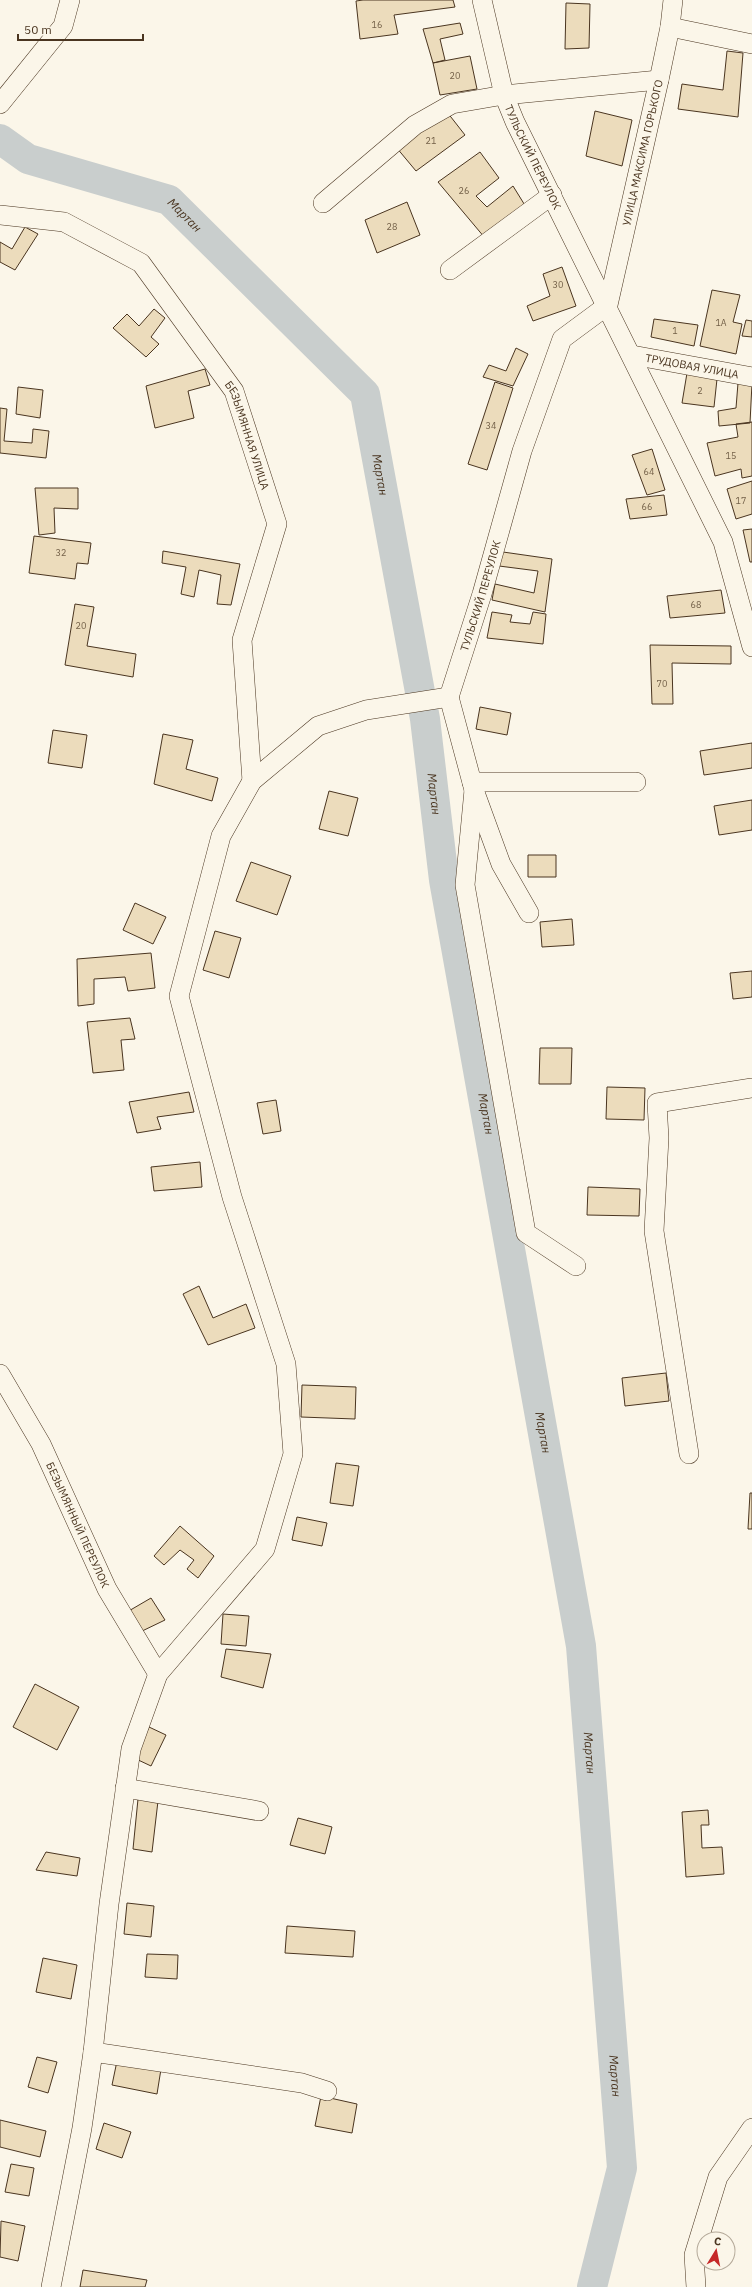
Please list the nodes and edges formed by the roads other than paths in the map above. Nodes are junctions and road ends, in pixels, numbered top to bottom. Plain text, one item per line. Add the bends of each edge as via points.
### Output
1 (70, 0) edge
2 (482, 0) edge
3 (673, 0) edge
4 (670, 27) junction
5 (752, 44) edge
6 (659, 80) junction
7 (504, 95) junction
8 (2, 102) edge
9 (552, 195) junction
10 (323, 203) dead end
11 (0, 215) edge
12 (450, 270) dead end
13 (608, 305) junction
14 (632, 355) junction
15 (752, 377) edge
16 (752, 647) edge
17 (449, 697) junction
18 (252, 781) junction
19 (636, 782) dead end
20 (473, 786) junction
21 (529, 913) dead end
22 (752, 1088) edge
23 (576, 1266) dead end
24 (0, 1374) edge
25 (689, 1454) dead end
26 (158, 1674) junction
27 (125, 1788) junction
28 (259, 1811) dead end
29 (93, 2052) junction
30 (327, 2091) dead end
31 (752, 2128) edge
32 (51, 2287) edge
33 (696, 2287) edge

1 - 8 street via 63,26
2 - 7 street, ТУЛЬСКИЙ ПЕРЕУЛОК
3 - 4 street, УЛИЦА МАКСИМА ГОРЬКОГО
4 - 5 street
4 - 6 street, УЛИЦА МАКСИМА ГОРЬКОГО
6 - 7 street
6 - 13 street, УЛИЦА МАКСИМА ГОРЬКОГО
7 - 9 street, ТУЛЬСКИЙ ПЕРЕУЛОК
7 - 10 street via 452,104 415,125
9 - 12 street
9 - 13 street, ТУЛЬСКИЙ ПЕРЕУЛОК
11 - 18 street, БЕЗЫМЯННАЯ УЛИЦА via 64,222 141,263 234,390 277,524 242,640
13 - 14 street, ТУЛЬСКИЙ ПЕРЕУЛОК
13 - 17 street, ТУЛЬСКИЙ ПЕРЕУЛОК via 562,338 522,451 482,594
14 - 15 street, ТРУДОВАЯ УЛИЦА
14 - 16 street, ТУЛЬСКИЙ ПЕРЕУЛОК via 723,542
17 - 18 street via 366,710 318,726
17 - 20 street
18 - 26 street via 221,836 179,996 232,1197 286,1364 293,1454 265,1549
19 - 20 street
20 - 21 street via 501,864
20 - 23 street via 465,885 526,1233
22 - 25 street via 658,1103 659,1138 654,1231
24 - 26 street, БЕЗЫМЯННЫЙ ПЕРЕУЛОК via 41,1444 107,1589
26 - 27 street via 131,1749
27 - 28 street
27 - 29 street
29 - 30 street via 302,2083
29 - 32 street via 82,2128
31 - 33 street via 718,2177 694,2255

